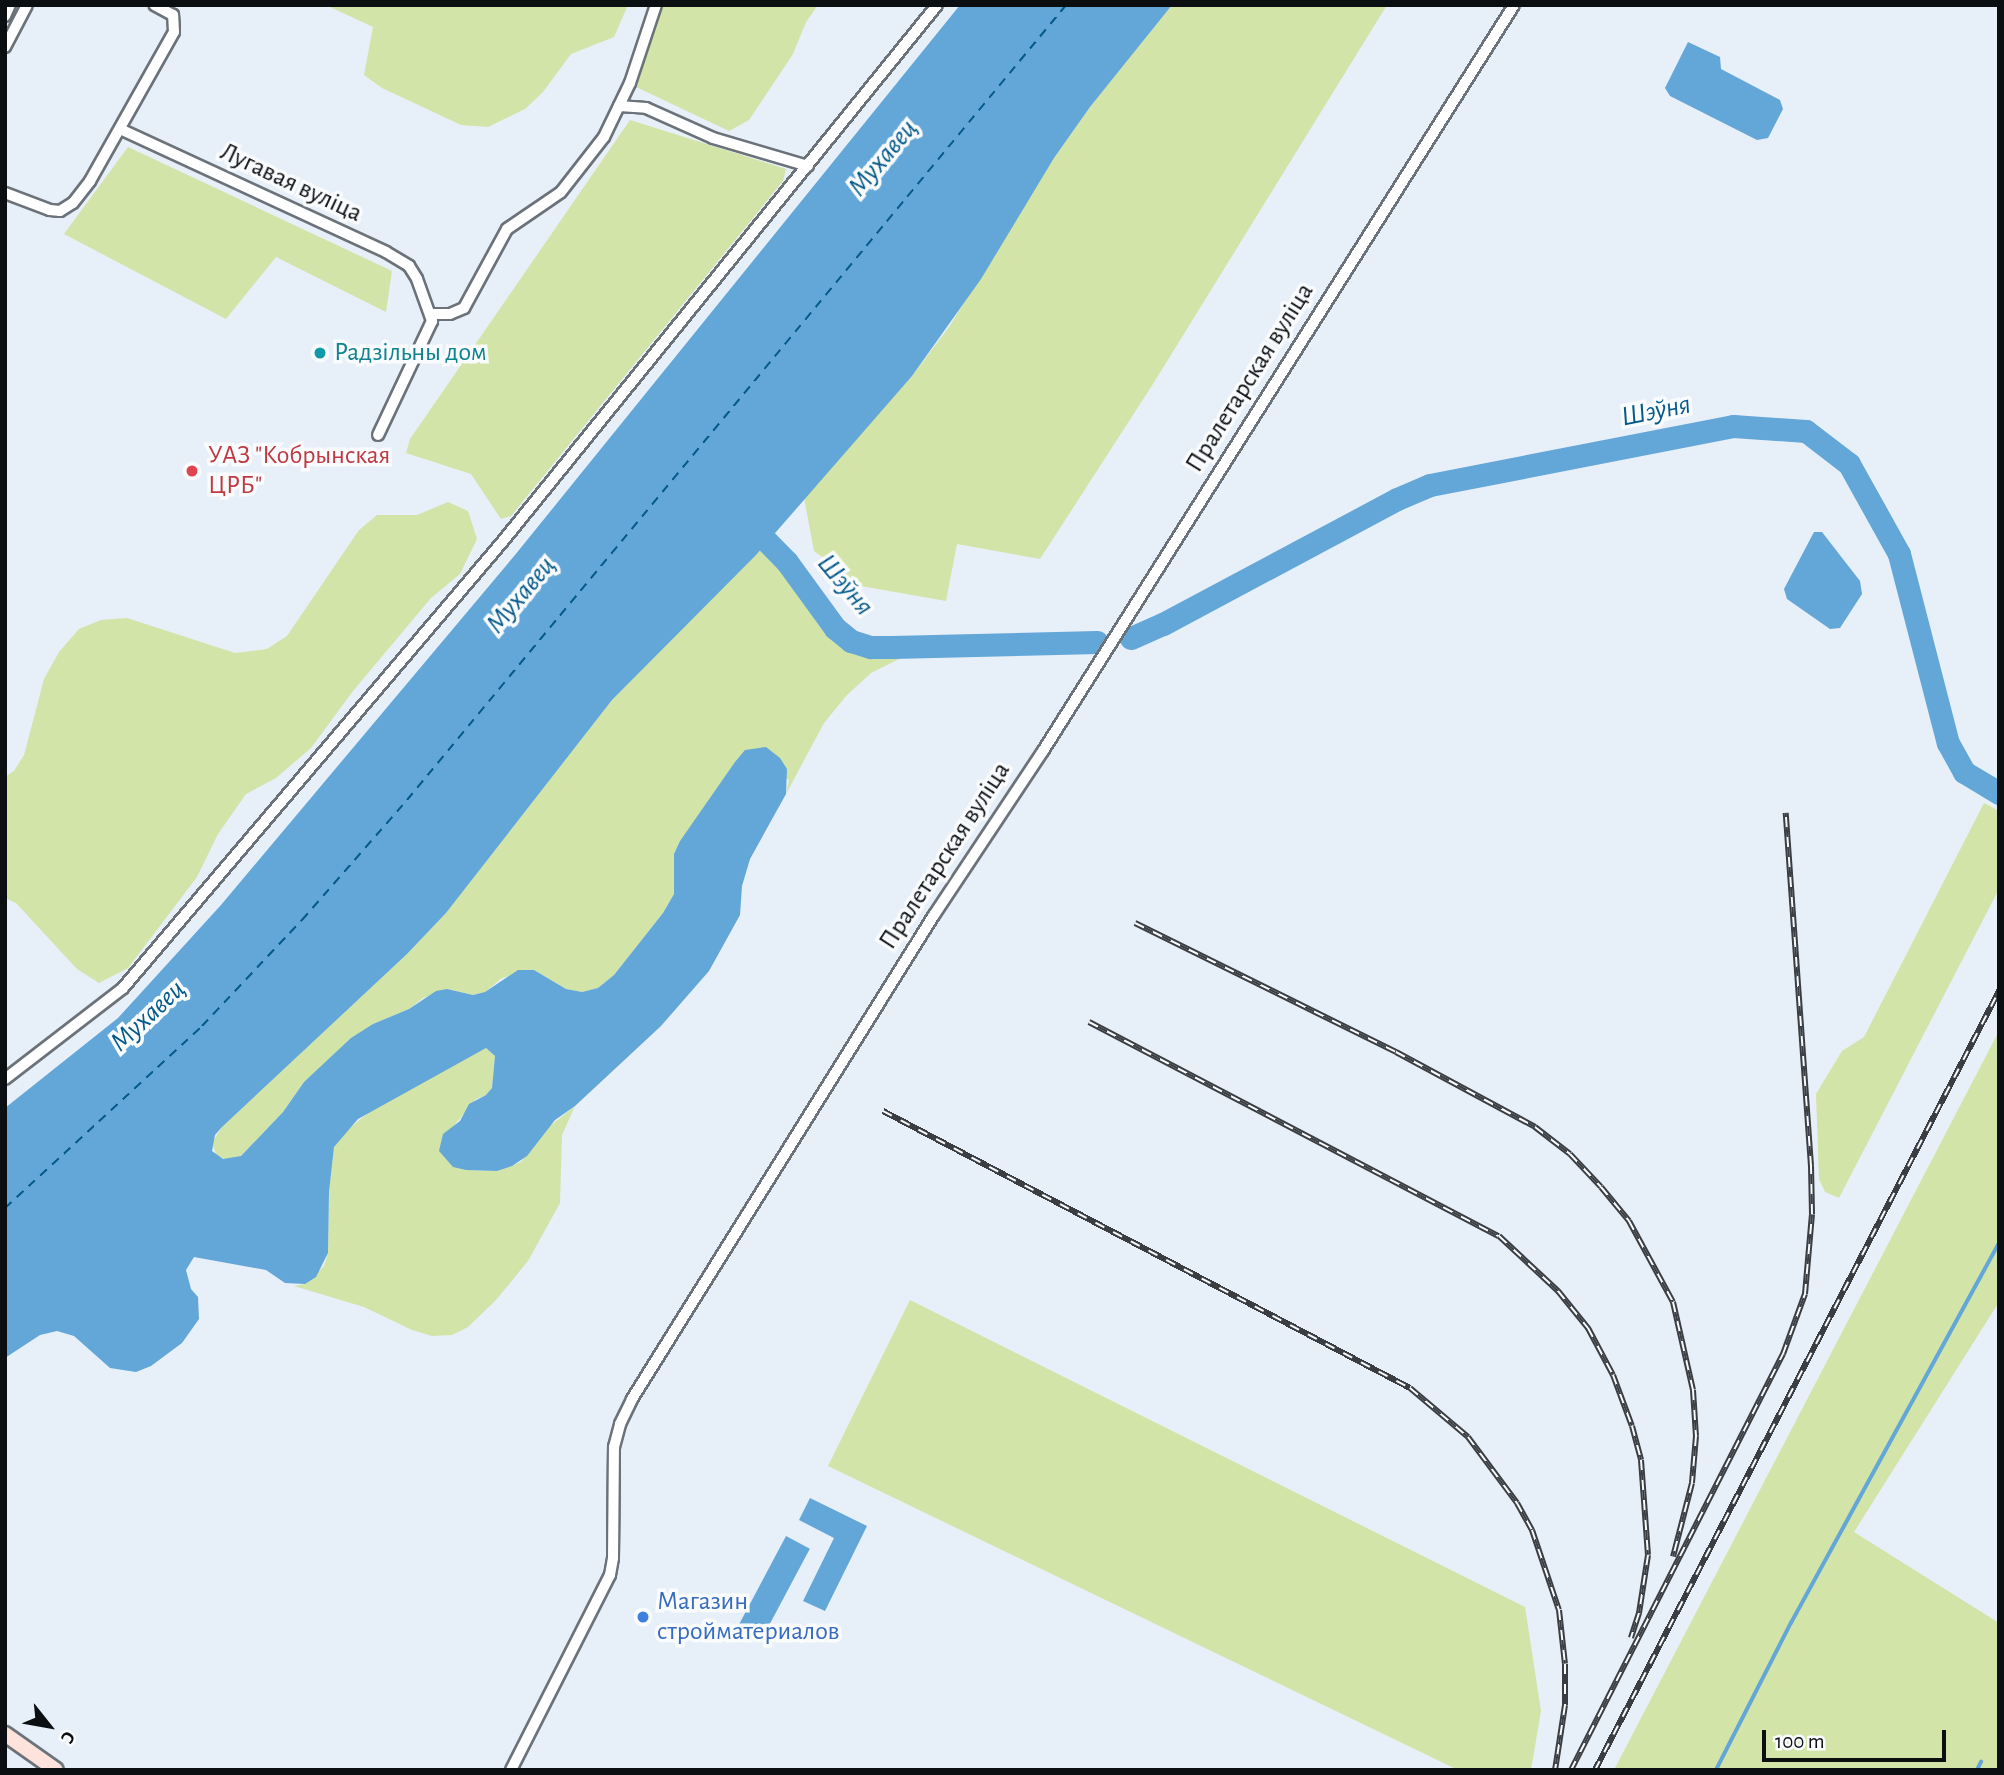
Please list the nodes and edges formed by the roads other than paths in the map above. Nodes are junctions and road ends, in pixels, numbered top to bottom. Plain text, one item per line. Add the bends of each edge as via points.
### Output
1 (10, 5) edge
2 (27, 5) edge
3 (154, 5) edge
4 (656, 5) edge
5 (937, 5) edge
6 (1514, 5) edge
7 (5, 16) edge
8 (5, 47) edge
9 (619, 106) junction
10 (120, 129) junction
11 (808, 166) junction
12 (5, 194) edge
13 (430, 314) junction
14 (378, 435) dead end
15 (5, 1079) edge
16 (5, 1734) edge
17 (56, 1770) edge
18 (511, 1770) edge

1 - 7 street
2 - 8 street
3 - 10 street via 173,15 174,32
4 - 9 street
5 - 11 street
6 - 18 street, Пралетарская вуліца via 632,1399 614,1447 610,1575
9 - 11 street via 646,108 713,138
9 - 13 street via 604,137 561,192 507,229 464,308
10 - 12 street via 79,196 60,211
10 - 13 street, Лугавая вуліца via 394,257 409,266
11 - 15 street via 503,541 123,988
13 - 14 street via 430,330
16 - 17 main road

